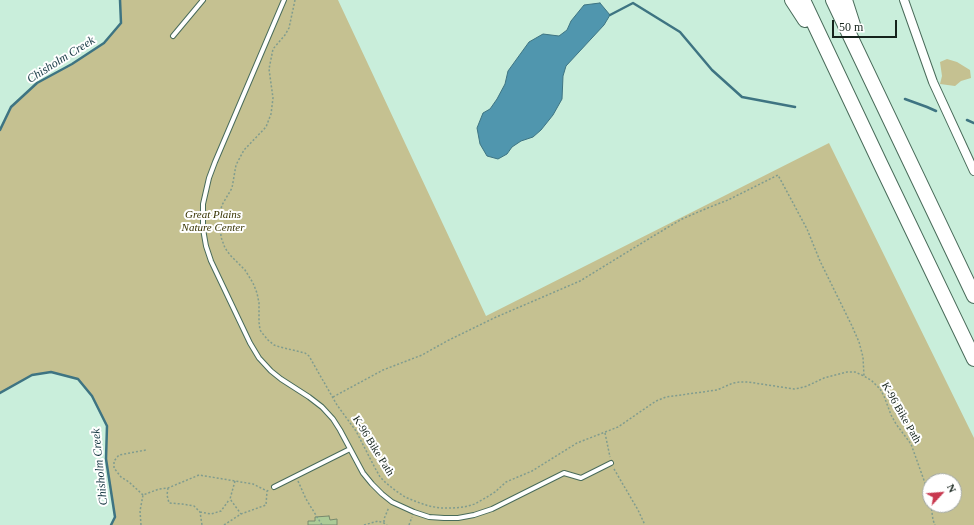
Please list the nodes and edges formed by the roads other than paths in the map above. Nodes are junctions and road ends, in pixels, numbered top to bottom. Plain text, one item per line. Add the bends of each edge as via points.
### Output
1 (203, 0) edge
2 (284, 0) edge
3 (792, 0) edge
4 (803, 0) edge
5 (832, 0) edge
6 (844, 0) edge
7 (904, 0) edge
8 (173, 36) dead end
9 (836, 68) junction
10 (870, 78) junction
11 (974, 171) edge
12 (974, 296) edge
13 (974, 359) edge
14 (350, 449) junction
15 (611, 463) road end
16 (274, 487) road end

1 - 8 lane
2 - 14 lane via 209,178 203,204 203,229 208,253 216,273 259,358 281,379 322,407 333,419
3 - 9 highway
4 - 9 highway
5 - 10 highway
6 - 10 highway
7 - 11 street via 933,82
9 - 13 highway
10 - 12 highway
14 - 15 lane via 363,473 392,502 429,517 444,518 469,516 492,509 564,473 581,478
14 - 16 lane

